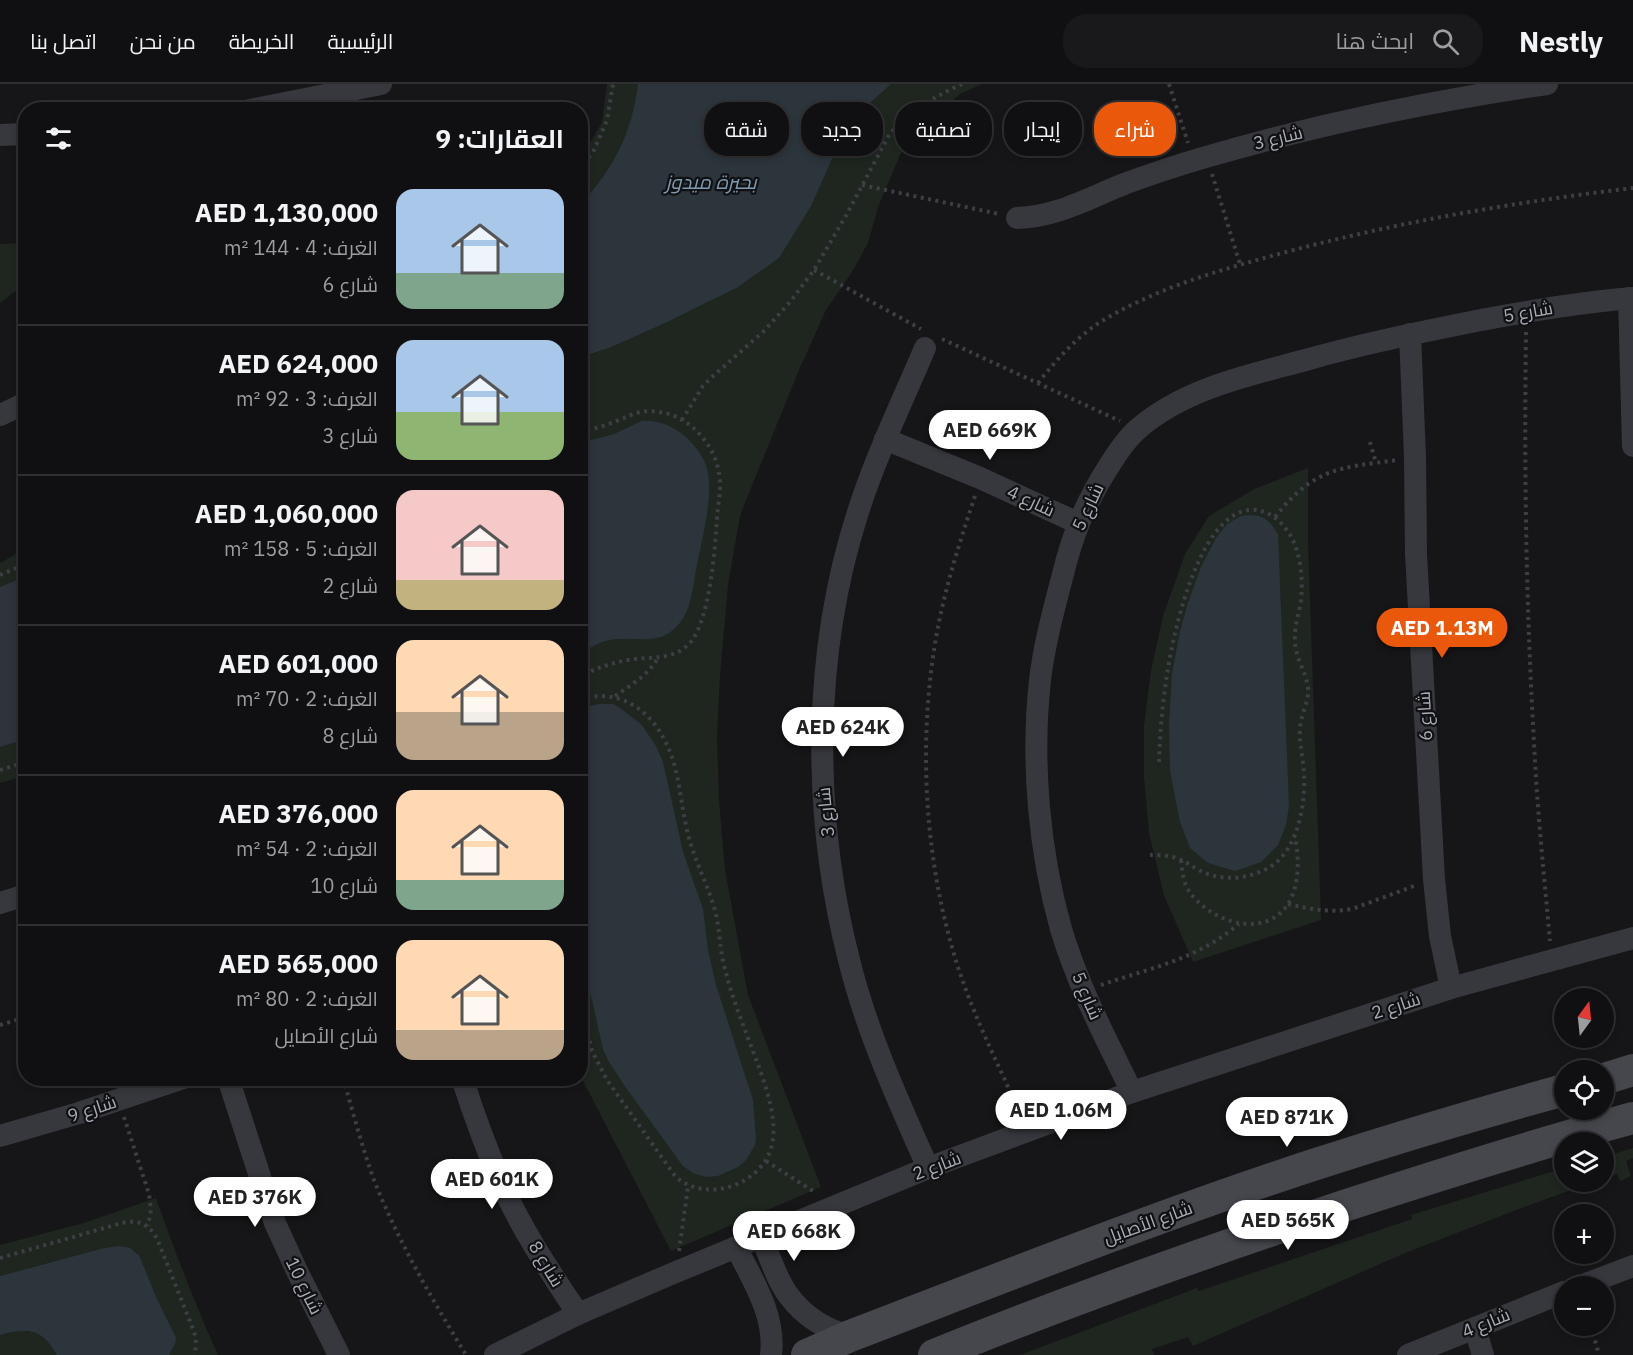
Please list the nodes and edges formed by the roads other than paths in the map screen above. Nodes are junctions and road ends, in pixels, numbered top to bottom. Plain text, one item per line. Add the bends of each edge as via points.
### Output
1 (381, 84) edge
2 (1548, 84) edge
3 (290, 102) edge
4 (18, 134) edge
5 (0, 135) edge
6 (1017, 218) road end
7 (1631, 298) edge
8 (1410, 334) junction
9 (930, 338) road end
10 (18, 407) edge
11 (0, 415) edge
12 (885, 439) junction
13 (1633, 446) edge
14 (1078, 523) junction
15 (18, 897) edge
16 (0, 903) edge
17 (1633, 938) edge
18 (1451, 988) junction
19 (1633, 1070) edge
20 (1614, 1076) edge
21 (160, 1086) edge
22 (231, 1086) edge
23 (465, 1086) edge
24 (1132, 1092) junction
25 (1554, 1093) edge
26 (1633, 1118) edge
27 (0, 1136) edge
28 (928, 1168) junction
29 (767, 1234) junction
30 (736, 1247) junction
31 (1633, 1266) edge
32 (1607, 1276) edge
33 (1554, 1296) edge
34 (799, 1306) junction
35 (578, 1314) junction
36 (769, 1319) junction
37 (1475, 1328) junction
38 (850, 1336) junction
39 (339, 1355) edge
40 (495, 1355) edge
41 (771, 1355) edge
42 (807, 1355) edge
43 (934, 1355) edge
44 (1408, 1355) edge
45 (1483, 1355) edge

1 - 3 street
2 - 6 street, شارع 3 via 1385,112 1200,158 1061,211
4 - 5 street
7 - 8 street, شارع 5 via 1560,306
7 - 13 street
8 - 14 street, شارع 5 via 1244,377 1209,388 1160,412 1137,429 1118,452 1095,486
8 - 18 street, شارع 6 via 1416,554 1434,879
9 - 12 street, شارع 3
10 - 11 street
12 - 14 street, شارع 4
12 - 28 street, شارع 3 via 858,512 838,588 828,655 822,744 826,822 849,960 869,1027
14 - 24 street, شارع 5 via 1040,681 1039,807 1047,870 1062,931 1084,990
15 - 16 street
17 - 18 street, شارع 2
18 - 24 street, شارع 2
19 - 20 main road
21 - 27 street, شارع 9
22 - 39 street, شارع 10 via 275,1223
23 - 35 street, شارع 8 via 504,1188 538,1252
24 - 28 street, شارع 2
25 - 38 main road, شارع الأصايل via 1311,1165
26 - 43 main road via 1281,1227
28 - 29 street, شارع 2
29 - 30 street, شارع 2
29 - 34 street via 794,1281
30 - 35 street, شارع 2
30 - 36 street
31 - 32 street
33 - 37 street, شارع 4
34 - 36 street
34 - 38 street via 822,1326
35 - 40 street, شارع 2
36 - 41 street
37 - 44 street, شارع 4
37 - 45 street
38 - 42 main road, شارع الأصايل

